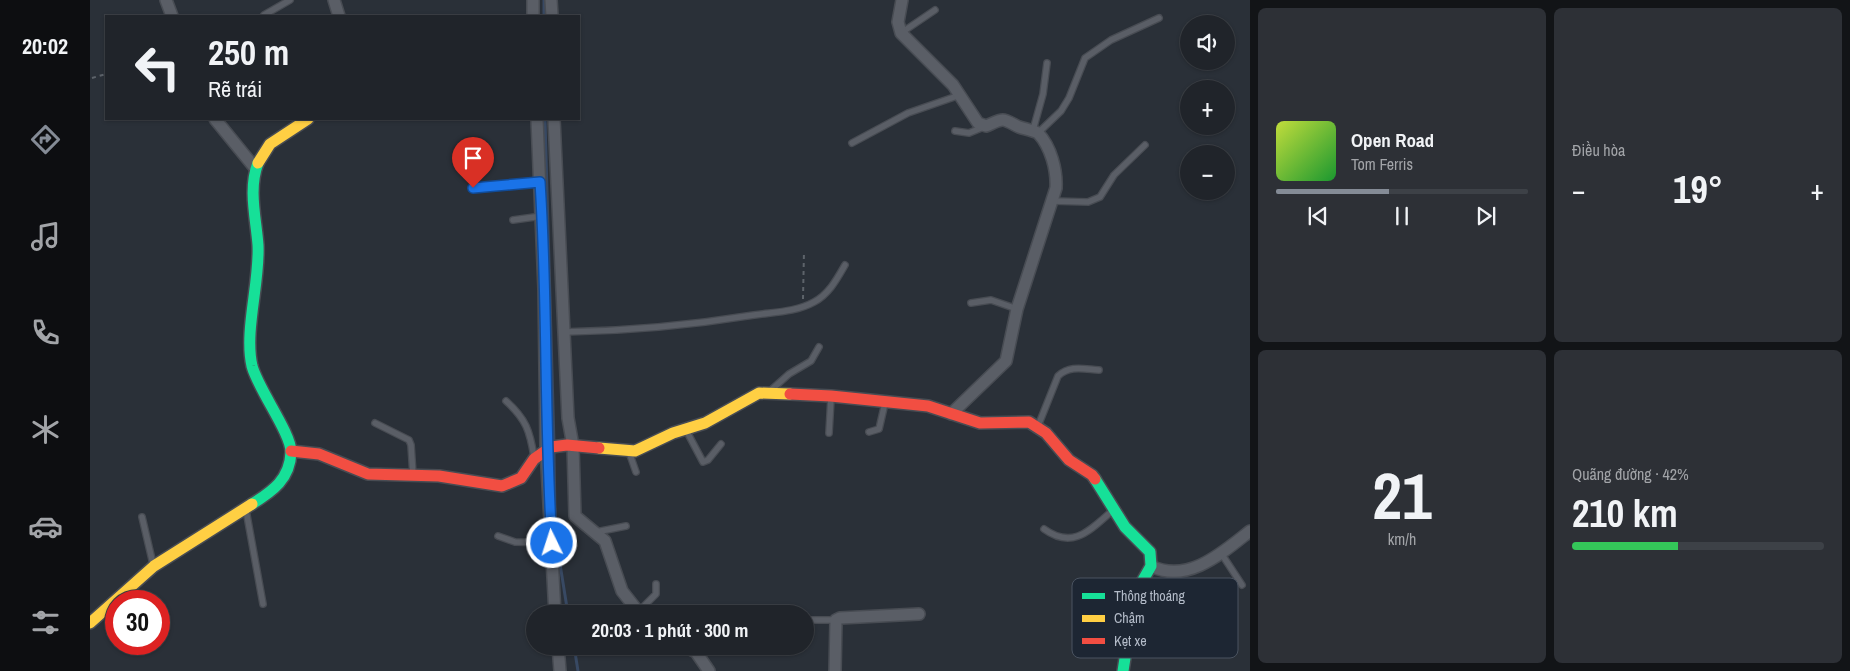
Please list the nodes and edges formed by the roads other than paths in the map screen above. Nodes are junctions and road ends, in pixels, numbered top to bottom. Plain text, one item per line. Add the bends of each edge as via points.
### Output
1 (166, 0) edge
2 (290, 0) edge
3 (334, 0) edge
4 (533, 0) edge
5 (551, 0) edge
6 (902, 0) edge
7 (935, 10) dead end
8 (172, 15) edge
9 (264, 15) dead end
10 (339, 15) edge
11 (533, 15) edge
12 (552, 15) edge
13 (1159, 18) dead end
14 (901, 33) junction
15 (1047, 62) dead end
16 (960, 95) junction
17 (217, 120) edge
18 (306, 120) edge
19 (537, 120) edge
20 (554, 120) edge
21 (986, 126) junction
22 (955, 131) dead end
23 (1036, 132) junction
24 (852, 144) dead end
25 (1145, 145) dead end
26 (255, 168) junction
27 (540, 182) junction
28 (473, 188) dead end
29 (1052, 201) junction
30 (542, 216) junction
31 (513, 220) dead end
32 (845, 265) dead end
33 (971, 303) dead end
34 (1017, 309) junction
35 (564, 332) junction
36 (819, 347) dead end
37 (1099, 370) dead end
38 (768, 392) junction
39 (831, 396) junction
40 (506, 401) dead end
41 (885, 403) junction
42 (951, 414) junction
43 (375, 424) dead end
44 (1038, 426) junction
45 (686, 430) junction
46 (869, 432) dead end
47 (829, 433) dead end
48 (720, 444) dead end
49 (570, 445) junction
50 (549, 448) junction
51 (291, 451) junction
52 (629, 452) junction
53 (534, 459) junction
54 (636, 472) dead end
55 (413, 475) junction
56 (246, 510) junction
57 (1114, 510) junction
58 (142, 517) dead end
59 (626, 526) dead end
60 (1044, 529) dead end
61 (1250, 531) edge
62 (596, 532) junction
63 (498, 536) dead end
64 (552, 549) junction
65 (1221, 553) junction
66 (154, 566) junction
67 (1152, 566) junction
68 (1145, 578) edge
69 (1237, 578) edge
70 (1238, 579) edge
71 (656, 584) dead end
72 (1242, 585) dead end
73 (263, 604) dead end
74 (554, 605) edge
75 (633, 605) edge
76 (646, 605) edge
77 (919, 614) dead end
78 (814, 620) edge
79 (836, 620) junction
80 (90, 623) edge
81 (559, 655) edge
82 (698, 655) edge
83 (1125, 658) edge
84 (560, 671) edge
85 (709, 671) edge
86 (835, 671) edge
87 (1123, 671) edge

1 - 8 street
2 - 9 lane
3 - 10 street
4 - 11 street
5 - 12 street
6 - 14 street via 898,22
7 - 14 lane
13 - 23 lane via 1111,40 1085,58 1061,111
14 - 16 street
15 - 23 lane
16 - 21 street via 978,123
16 - 24 lane via 908,113
17 - 26 street
18 - 26 street via 274,141
19 - 27 street
20 - 35 street
21 - 22 lane via 969,133
21 - 23 street via 1004,119
23 - 29 street via 1054,165 1057,178
25 - 29 lane via 1114,175 1100,197 1088,202
26 - 51 street via 258,256 252,365
27 - 28 lane
27 - 30 street
29 - 34 street
30 - 31 lane
30 - 50 street
32 - 35 lane via 826,295 803,307 731,319
33 - 34 lane via 991,300
34 - 42 street via 1006,360
35 - 49 street
36 - 38 lane via 811,361
37 - 44 lane via 1064,370 1058,376
38 - 39 street
38 - 45 street via 750,397
39 - 41 street
39 - 47 lane
40 - 53 lane via 527,425
41 - 42 street via 928,406
41 - 46 lane via 879,429
42 - 44 street via 972,422 1018,421
43 - 55 lane via 409,440
44 - 57 street via 1064,456 1092,475
45 - 48 lane via 703,462
45 - 52 street
49 - 50 street
49 - 52 street
49 - 62 street via 573,510 579,521
50 - 53 street
50 - 64 street
51 - 55 street via 319,454 361,472
51 - 56 street via 284,478 266,497
52 - 54 lane
53 - 55 street via 521,478 502,486
56 - 66 street
56 - 73 lane
57 - 60 lane via 1087,532 1075,537 1055,537
57 - 67 street via 1125,527 1150,552
58 - 66 lane
59 - 62 lane
61 - 65 street
62 - 75 street via 604,540 622,591
63 - 64 lane
64 - 74 street
65 - 67 street via 1181,573 1164,572
65 - 69 lane
66 - 80 street
67 - 68 street
70 - 72 lane
71 - 76 lane via 656,594
77 - 79 street
78 - 79 lane
79 - 86 street
81 - 84 street
82 - 85 street
83 - 87 street

